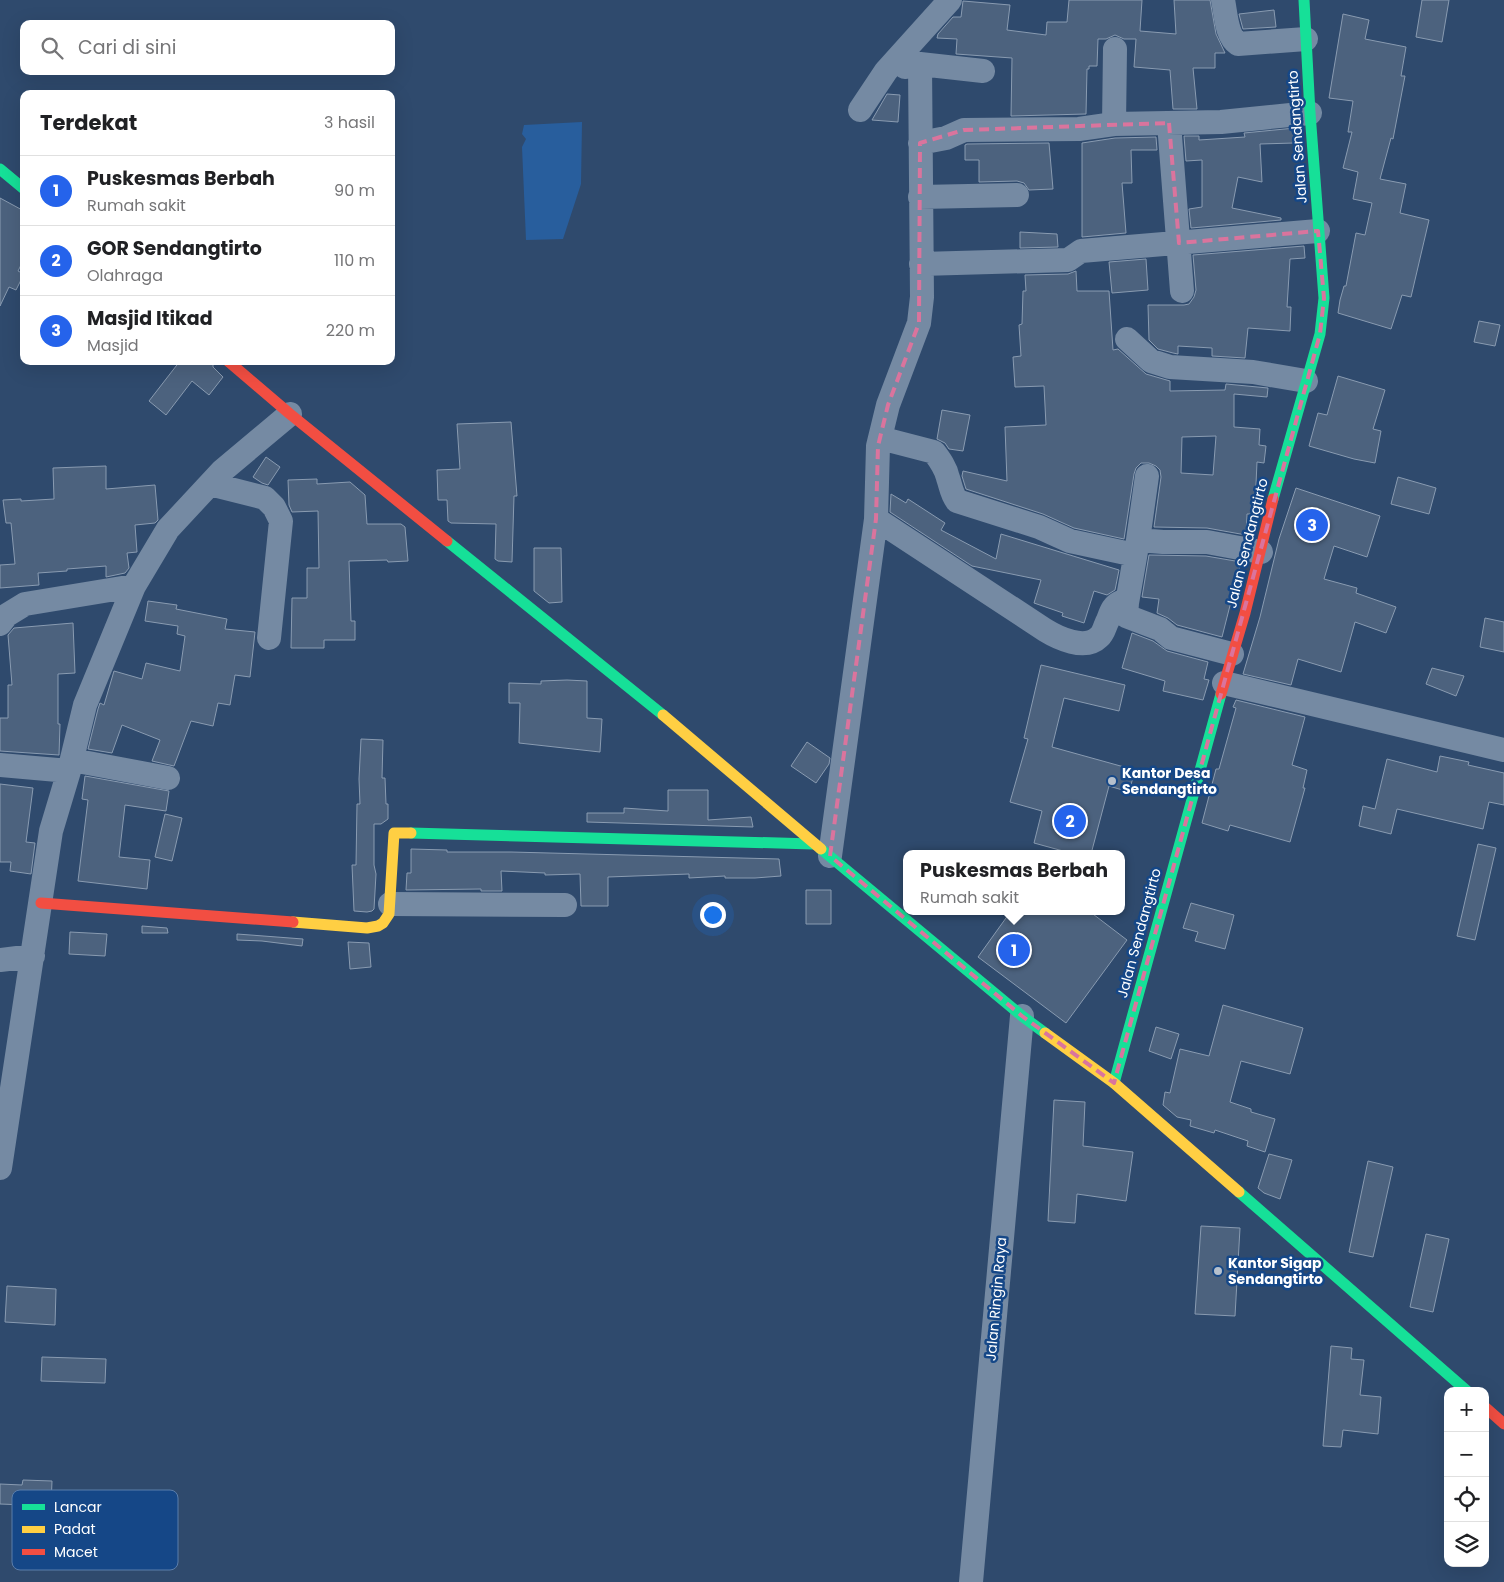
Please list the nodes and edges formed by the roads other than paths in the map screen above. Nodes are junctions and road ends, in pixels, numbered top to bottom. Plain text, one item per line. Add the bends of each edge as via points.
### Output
1 (950, 0) edge
2 (1223, 0) edge
3 (1304, 0) edge
4 (1306, 39) junction
5 (1115, 49) dead end
6 (920, 64) junction
7 (886, 71) junction
8 (983, 71) dead end
9 (860, 110) dead end
10 (1310, 113) junction
11 (1168, 123) junction
12 (1114, 124) junction
13 (920, 144) junction
14 (0, 169) edge
15 (20, 186) edge
16 (1017, 195) dead end
17 (920, 197) junction
18 (1318, 231) junction
19 (1179, 243) junction
20 (921, 264) junction
21 (1182, 291) dead end
22 (1127, 339) dead end
23 (233, 365) edge
24 (1306, 381) junction
25 (290, 414) junction
26 (880, 438) junction
27 (1147, 476) dead end
28 (210, 484) junction
29 (876, 519) junction
30 (1137, 547) junction
31 (1260, 552) junction
32 (134, 586) junction
33 (1127, 603) junction
34 (2, 614) edge
35 (269, 638) dead end
36 (1232, 654) junction
37 (1224, 683) junction
38 (1504, 750) edge
39 (0, 765) edge
40 (70, 765) junction
41 (168, 778) dead end
42 (821, 850) junction
43 (41, 903) junction
44 (390, 904) junction
45 (565, 905) dead end
46 (34, 956) junction
47 (0, 960) edge
48 (1022, 1016) junction
49 (1114, 1083) junction
50 (0, 1168) edge
51 (1461, 1387) edge
52 (1489, 1411) edge
53 (1504, 1424) edge
54 (970, 1582) edge

1 - 7 street
2 - 4 street via 1230,34 1238,44
3 - 4 street, Jalan Sendangtirto
4 - 10 street, Jalan Sendangtirto
5 - 12 street
6 - 7 street
6 - 8 street
6 - 13 street
7 - 9 street
10 - 11 street via 1221,122
10 - 18 street, Jalan Sendangtirto
11 - 12 street
11 - 19 street
12 - 13 street via 1078,129 964,130
13 - 17 street
14 - 15 street
16 - 17 street
17 - 20 street
18 - 19 street
18 - 24 street, Jalan Sendangtirto via 1324,298 1320,334
19 - 20 street via 1081,250 1068,260
19 - 21 street
20 - 26 street via 919,323 888,405
22 - 24 street via 1151,361 1170,367 1253,372
23 - 25 street
24 - 31 street, Jalan Sendangtirto
25 - 28 street
25 - 42 street via 665,716
26 - 29 street
26 - 30 street via 934,452 944,466 957,501 1039,526 1070,541
27 - 30 street
28 - 32 street via 168,529
28 - 35 street via 265,498 281,521
29 - 33 street via 1062,639 1092,642 1099,638 1114,606
29 - 42 street
30 - 31 street via 1163,542 1207,542
30 - 33 street
31 - 36 street, Jalan Sendangtirto
32 - 34 street via 25,604
32 - 40 street via 85,705
33 - 36 street via 1126,616 1160,628 1171,638
36 - 37 street, Jalan Sendangtirto
37 - 38 street
37 - 49 street, Jalan Sendangtirto
39 - 40 street
40 - 41 street
40 - 43 street via 51,831
42 - 44 street via 394,833
42 - 48 street
43 - 44 street via 367,928 379,927 385,921
43 - 46 street
44 - 45 street
46 - 47 street
46 - 50 street
48 - 49 street
48 - 54 street, Jalan Ringin Raya
49 - 51 street
52 - 53 street

